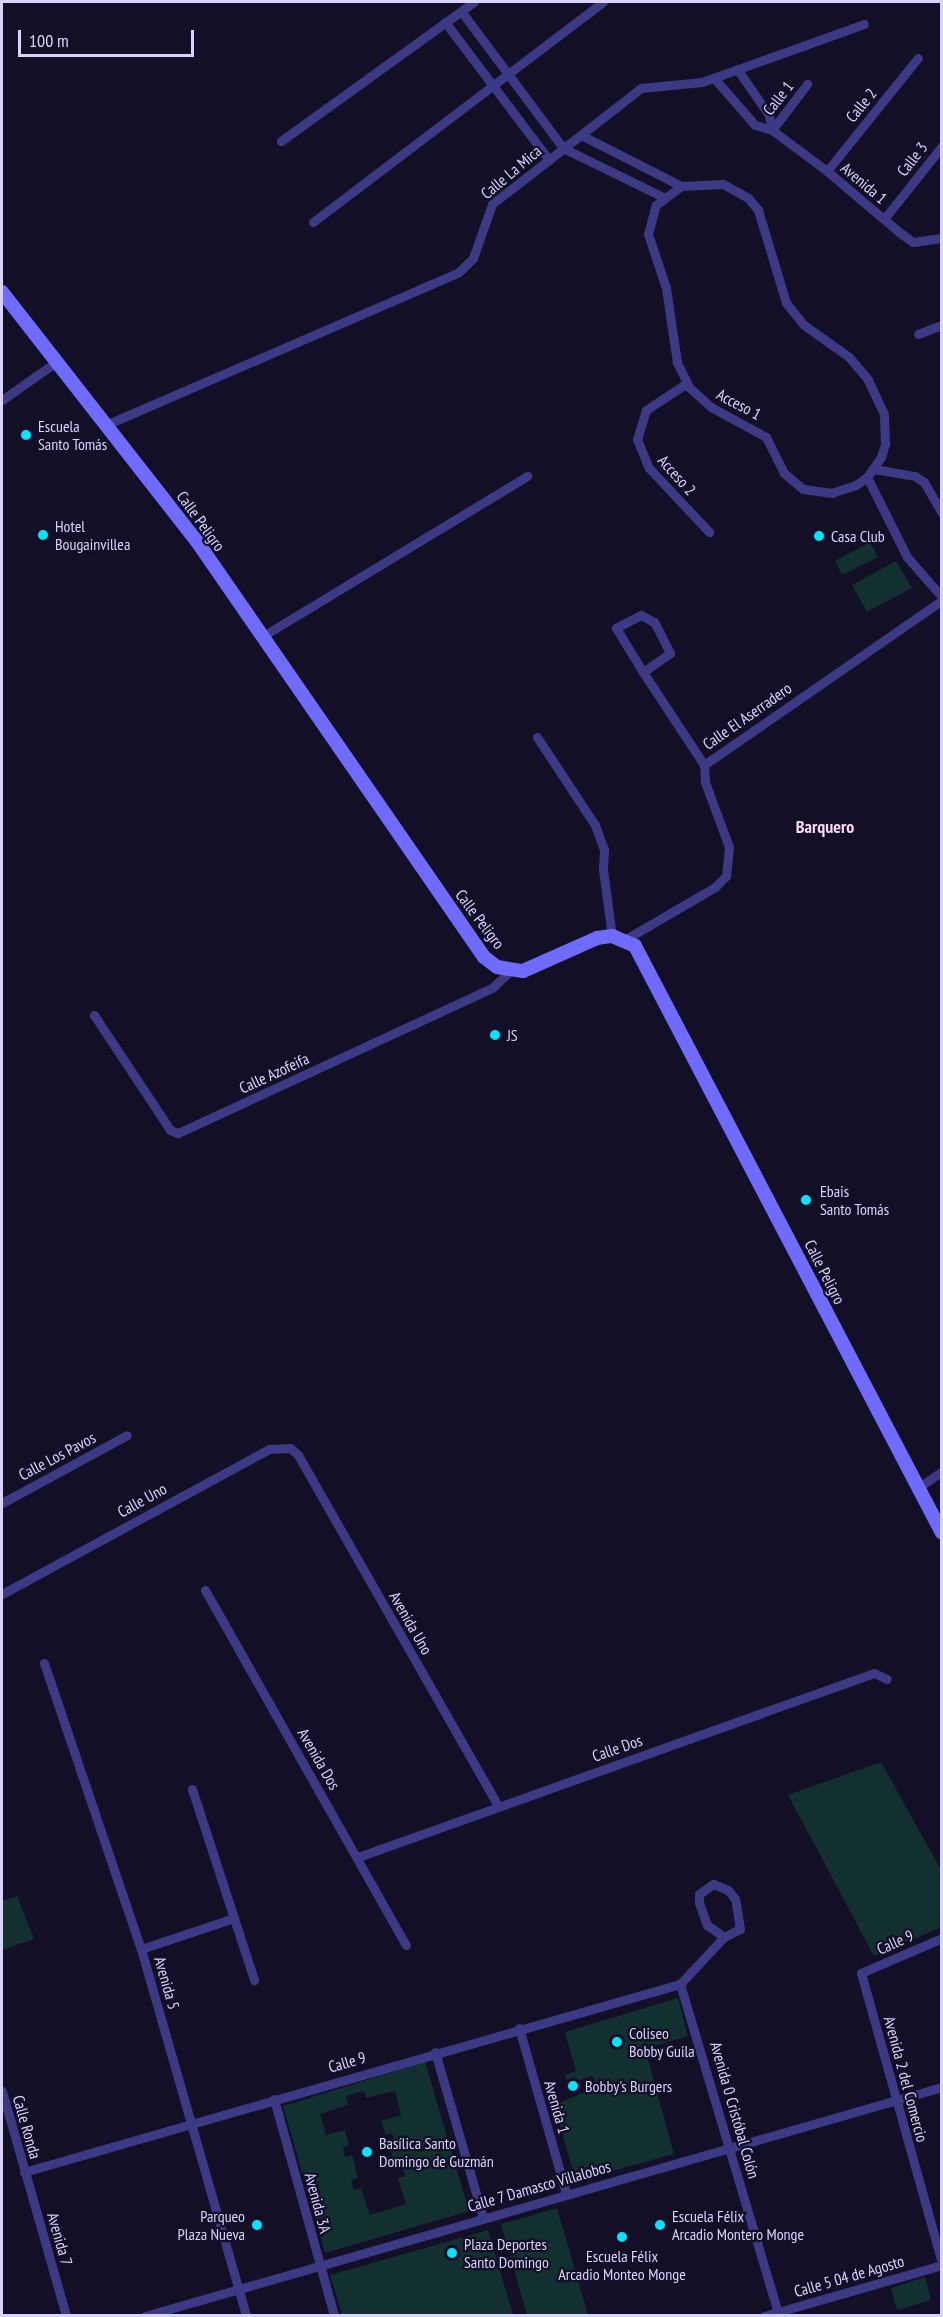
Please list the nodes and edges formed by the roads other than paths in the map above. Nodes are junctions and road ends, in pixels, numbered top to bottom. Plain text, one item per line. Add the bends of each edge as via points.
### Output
1 (474, 2) edge
2 (603, 2) edge
3 (461, 11) junction
4 (445, 22) junction
5 (864, 24) dead end
6 (918, 58) dead end
7 (736, 69) junction
8 (507, 74) junction
9 (714, 78) junction
10 (807, 84) dead end
11 (492, 85) junction
12 (772, 130) junction
13 (581, 135) junction
14 (281, 141) dead end
15 (942, 146) edge
16 (563, 148) junction
17 (549, 160) junction
18 (827, 171) junction
19 (681, 186) junction
20 (663, 197) junction
21 (884, 219) junction
22 (313, 222) dead end
23 (942, 238) edge
24 (2, 292) edge
25 (942, 325) edge
26 (918, 334) dead end
27 (56, 362) junction
28 (687, 383) junction
29 (2, 399) edge
30 (108, 424) junction
31 (874, 469) junction
32 (527, 476) dead end
33 (867, 477) junction
34 (942, 513) edge
35 (710, 532) dead end
36 (942, 599) edge
37 (263, 636) junction
38 (643, 672) junction
39 (537, 737) dead end
40 (704, 765) junction
41 (619, 937) junction
42 (509, 972) junction
43 (94, 1015) dead end
44 (128, 1435) dead end
45 (298, 1455) joint
46 (942, 1472) edge
47 (918, 1488) junction
48 (2, 1503) edge
49 (942, 1533) edge
50 (205, 1590) dead end
51 (2, 1594) edge
52 (44, 1663) dead end
53 (887, 1679) dead end
54 (192, 1789) dead end
55 (498, 1806) junction
56 (358, 1857) junction
57 (234, 1918) junction
58 (724, 1937) junction
59 (942, 1938) edge
60 (406, 1945) dead end
61 (141, 1949) junction
62 (861, 1973) joint
63 (254, 1980) dead end
64 (680, 1984) junction
65 (519, 2028) junction
66 (435, 2052) junction
67 (942, 2087) edge
68 (2, 2091) edge
69 (273, 2099) junction
70 (896, 2100) junction
71 (191, 2123) junction
72 (731, 2147) junction
73 (24, 2172) junction
74 (566, 2193) junction
75 (483, 2217) junction
76 (319, 2264) junction
77 (942, 2264) edge
78 (238, 2289) junction
79 (778, 2314) edge
80 (66, 2316) edge
81 (145, 2316) edge
82 (246, 2316) edge
83 (334, 2316) edge
84 (764, 2316) edge

1 - 3 street
2 - 8 street
3 - 4 street
3 - 8 street
4 - 11 street
4 - 14 street
5 - 7 street, Calle La Mica
6 - 18 street, Calle 2
7 - 9 street, Calle La Mica
7 - 12 street via 769,115
8 - 11 street
8 - 16 street
9 - 12 street, Avenida 1 via 755,125
9 - 13 street, Calle La Mica via 641,88
10 - 12 street, Calle 1
11 - 17 street
11 - 22 street
12 - 18 street, Avenida 1
13 - 16 street, Calle La Mica
13 - 19 street, Acceso 1
15 - 21 street, Calle 3
16 - 17 street, Calle La Mica
16 - 20 street
17 - 30 street, Calle La Mica via 492,204 473,258 459,272
18 - 21 street, Avenida 1
19 - 20 street, Acceso 1
19 - 31 street, Acceso 1 via 723,184 748,198 758,210 786,303 804,325 849,357 868,380 880,406 885,444
20 - 28 street, Acceso 1 via 651,214 649,243 666,288 677,362
21 - 23 street, Avenida 1 via 913,242
24 - 27 main road, Calle Peligro
25 - 26 street
27 - 29 street
27 - 30 main road, Calle Peligro
28 - 33 street, Acceso 1 via 711,407 766,437 784,473 803,489 832,493
28 - 35 street, Acceso 2 via 646,410 637,439 649,468
30 - 37 main road, Calle Peligro
31 - 33 street, Acceso 1
31 - 34 street via 915,476 924,482
32 - 37 street
33 - 36 street via 898,542
36 - 40 street, Calle El Aserradero
37 - 42 main road, Calle Peligro via 479,950 497,967
38 - 38 street via 616,628 640,615 654,622 670,652
38 - 40 street
39 - 41 street via 595,825 604,849 603,870
40 - 41 street, Calle El Aserradero via 705,782 729,847 726,876 715,887
41 - 42 main road via 584,942 535,967
41 - 47 main road, Calle Peligro via 647,962
42 - 43 street, Calle Azofeifa via 492,988 178,1132 170,1130
44 - 48 street, Calle Los Pavos
45 - 51 street, Calle Uno via 290,1448 269,1449
45 - 55 street, Avenida Uno
46 - 47 street
47 - 49 main road, Calle Peligro
50 - 56 street, Avenida Dos
52 - 61 street, Avenida 5
53 - 55 street, Calle Dos via 873,1673
54 - 57 street
55 - 56 street, Calle Dos
56 - 60 street, Avenida Dos
57 - 61 street
57 - 63 street
58 - 58 street via 740,1929 741,1919 728,1890 713,1884 699,1894 699,1903 708,1925
58 - 64 street
59 - 62 street, Calle 9
61 - 71 street, Avenida 5
62 - 70 street, Avenida 2 del Comercio
64 - 65 street, Calle 9
64 - 72 street, Avenida 0 Cristóbal Colón
65 - 66 street, Calle 9
65 - 74 street, Avenida 1
66 - 69 street, Calle 9
66 - 75 street
67 - 70 street, Calle 7 Damasco Villalobos
68 - 73 street, Calle Ronda
69 - 71 street, Calle 9
69 - 76 street, Avenida 3A
70 - 72 street, Calle 7 Damasco Villalobos
70 - 77 street, Avenida 2 del Comercio
71 - 73 street, Calle 9
71 - 78 street, Avenida 5
72 - 74 street, Calle 7 Damasco Villalobos
72 - 79 street, Avenida 0 Cristóbal Colón
73 - 80 street, Avenida 7
74 - 75 street, Calle 7 Damasco Villalobos
75 - 76 street, Calle 7 Damasco Villalobos
76 - 78 street, Calle 7 Damasco Villalobos
76 - 83 street, Avenida 3A
77 - 79 street, Calle 5 04 de Agosto
78 - 81 street, Calle 7 Damasco Villalobos
78 - 82 street, Avenida 5
79 - 84 street, Calle 5 04 de Agosto

